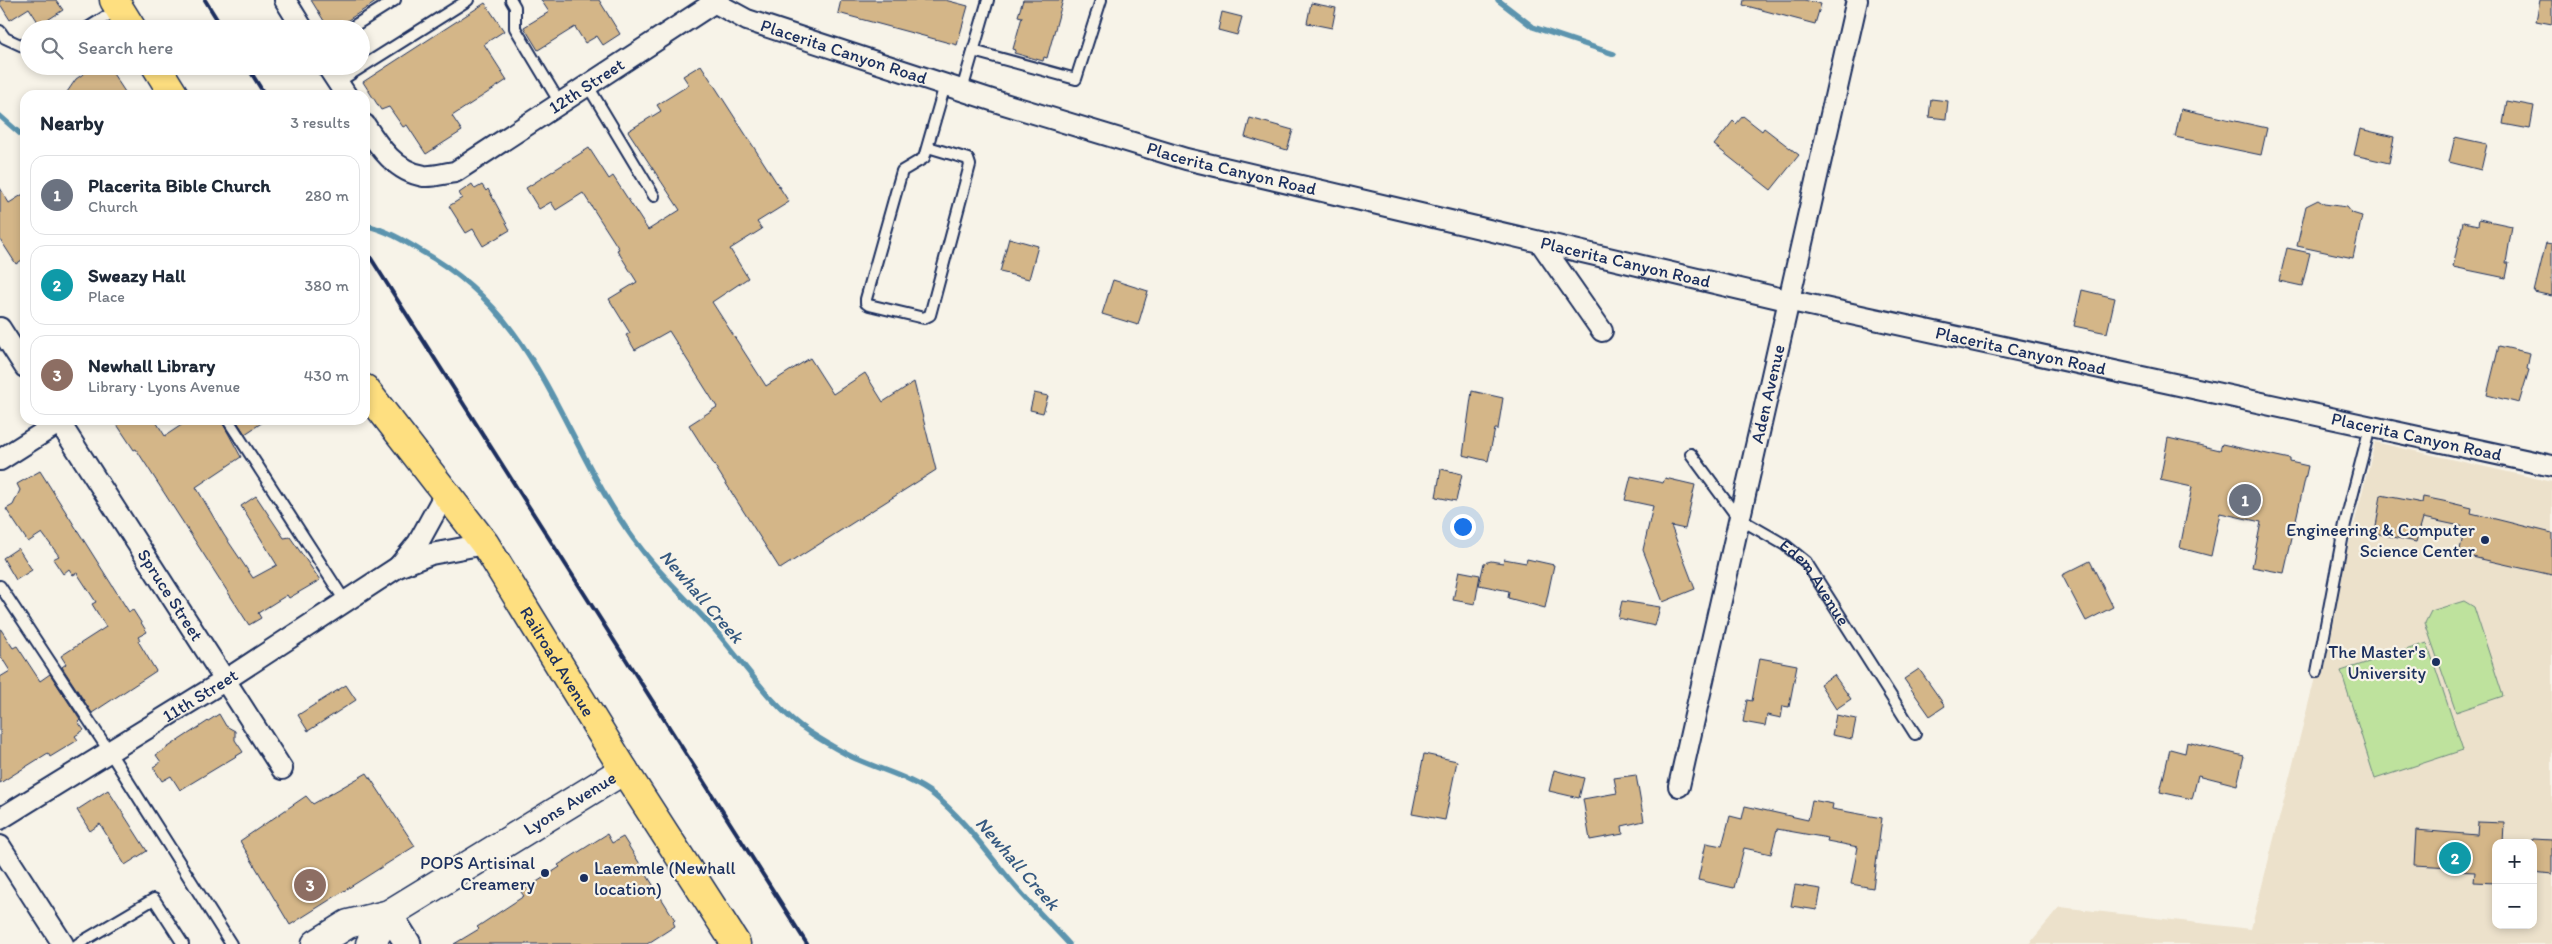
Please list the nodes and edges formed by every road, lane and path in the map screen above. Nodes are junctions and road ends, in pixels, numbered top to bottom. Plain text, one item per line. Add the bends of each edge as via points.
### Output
1 (285, 0) edge
2 (395, 0) edge
3 (468, 0) edge
4 (511, 0) edge
5 (988, 0) edge
6 (1101, 0) edge
7 (1857, 0) edge
8 (714, 1) edge
9 (122, 12) edge
10 (105, 20) edge
11 (297, 20) edge
12 (363, 20) edge
13 (0, 31) edge
14 (20, 45) edge
15 (973, 51) junction
16 (370, 61) edge
17 (162, 75) edge
18 (588, 86) junction
19 (954, 87) junction
20 (171, 90) edge
21 (560, 104) junction
22 (370, 133) edge
23 (928, 147) junction
24 (654, 196) dead end
25 (1540, 242) junction
26 (1787, 300) junction
27 (0, 328) edge
28 (1602, 330) dead end
29 (20, 359) edge
30 (370, 395) edge
31 (54, 425) edge
32 (63, 425) edge
33 (231, 425) edge
34 (2370, 427) junction
35 (1691, 454) dead end
36 (0, 460) edge
37 (2552, 466) edge
38 (446, 492) junction
39 (1738, 518) junction
40 (485, 544) junction
41 (398, 568) junction
42 (0, 586) edge
43 (345, 601) junction
44 (2317, 672) dead end
45 (224, 680) junction
46 (1915, 734) dead end
47 (109, 751) junction
48 (282, 769) dead end
49 (624, 770) junction
50 (1679, 786) dead end
51 (0, 819) edge
52 (0, 846) edge
53 (389, 914) junction
54 (63, 944) edge
55 (78, 944) edge
56 (183, 944) edge
57 (231, 944) edge
58 (316, 944) edge
59 (370, 944) edge
60 (408, 944) edge
61 (736, 944) edge

1 - 11 street
2 - 12 lane
3 - 16 lane
4 - 21 lane via 515,7 515,28
5 - 15 lane
6 - 15 lane via 1076,79
7 - 26 street, Aden Avenue
8 - 18 street, 12th Street
8 - 19 street, Placerita Canyon Road via 747,20
9 - 10 lane
13 - 14 lane
15 - 19 lane
17 - 20 main road
18 - 21 street, 12th Street
18 - 24 lane
19 - 23 lane
19 - 25 street, Placerita Canyon Road via 1186,159
21 - 22 street, 12th Street via 455,172 424,176 402,168 381,150
23 - 23 lane via 924,158 902,171 866,299 869,305 924,318 930,315 970,165 968,159
25 - 26 street, Placerita Canyon Road
25 - 28 street
26 - 34 street, Placerita Canyon Road
26 - 39 street, Aden Avenue
27 - 29 street
30 - 38 main road, Railroad Avenue
31 - 36 street
32 - 45 street, Spruce Street
33 - 43 lane
34 - 37 street, Placerita Canyon Road
34 - 44 lane via 2345,524
35 - 39 lane, Edem Avenue
38 - 40 main road, Railroad Avenue
38 - 41 street, 11th Street via 418,543
39 - 46 lane, Edem Avenue via 1785,545 1806,562
39 - 50 street, Aden Avenue
40 - 41 street, 11th Street via 431,554
40 - 49 main road, Railroad Avenue
41 - 43 street, 11th Street
42 - 47 lane
43 - 45 street, 11th Street
45 - 47 street, 11th Street
45 - 48 street, Spruce Street
47 - 51 street, 11th Street
47 - 57 lane
49 - 53 main road, Lyons Avenue
49 - 61 main road, Railroad Avenue
52 - 54 street
53 - 58 main road, Lyons Avenue via 348,924
53 - 59 main road, Lyons Avenue
53 - 60 street
55 - 56 lane via 154,899

